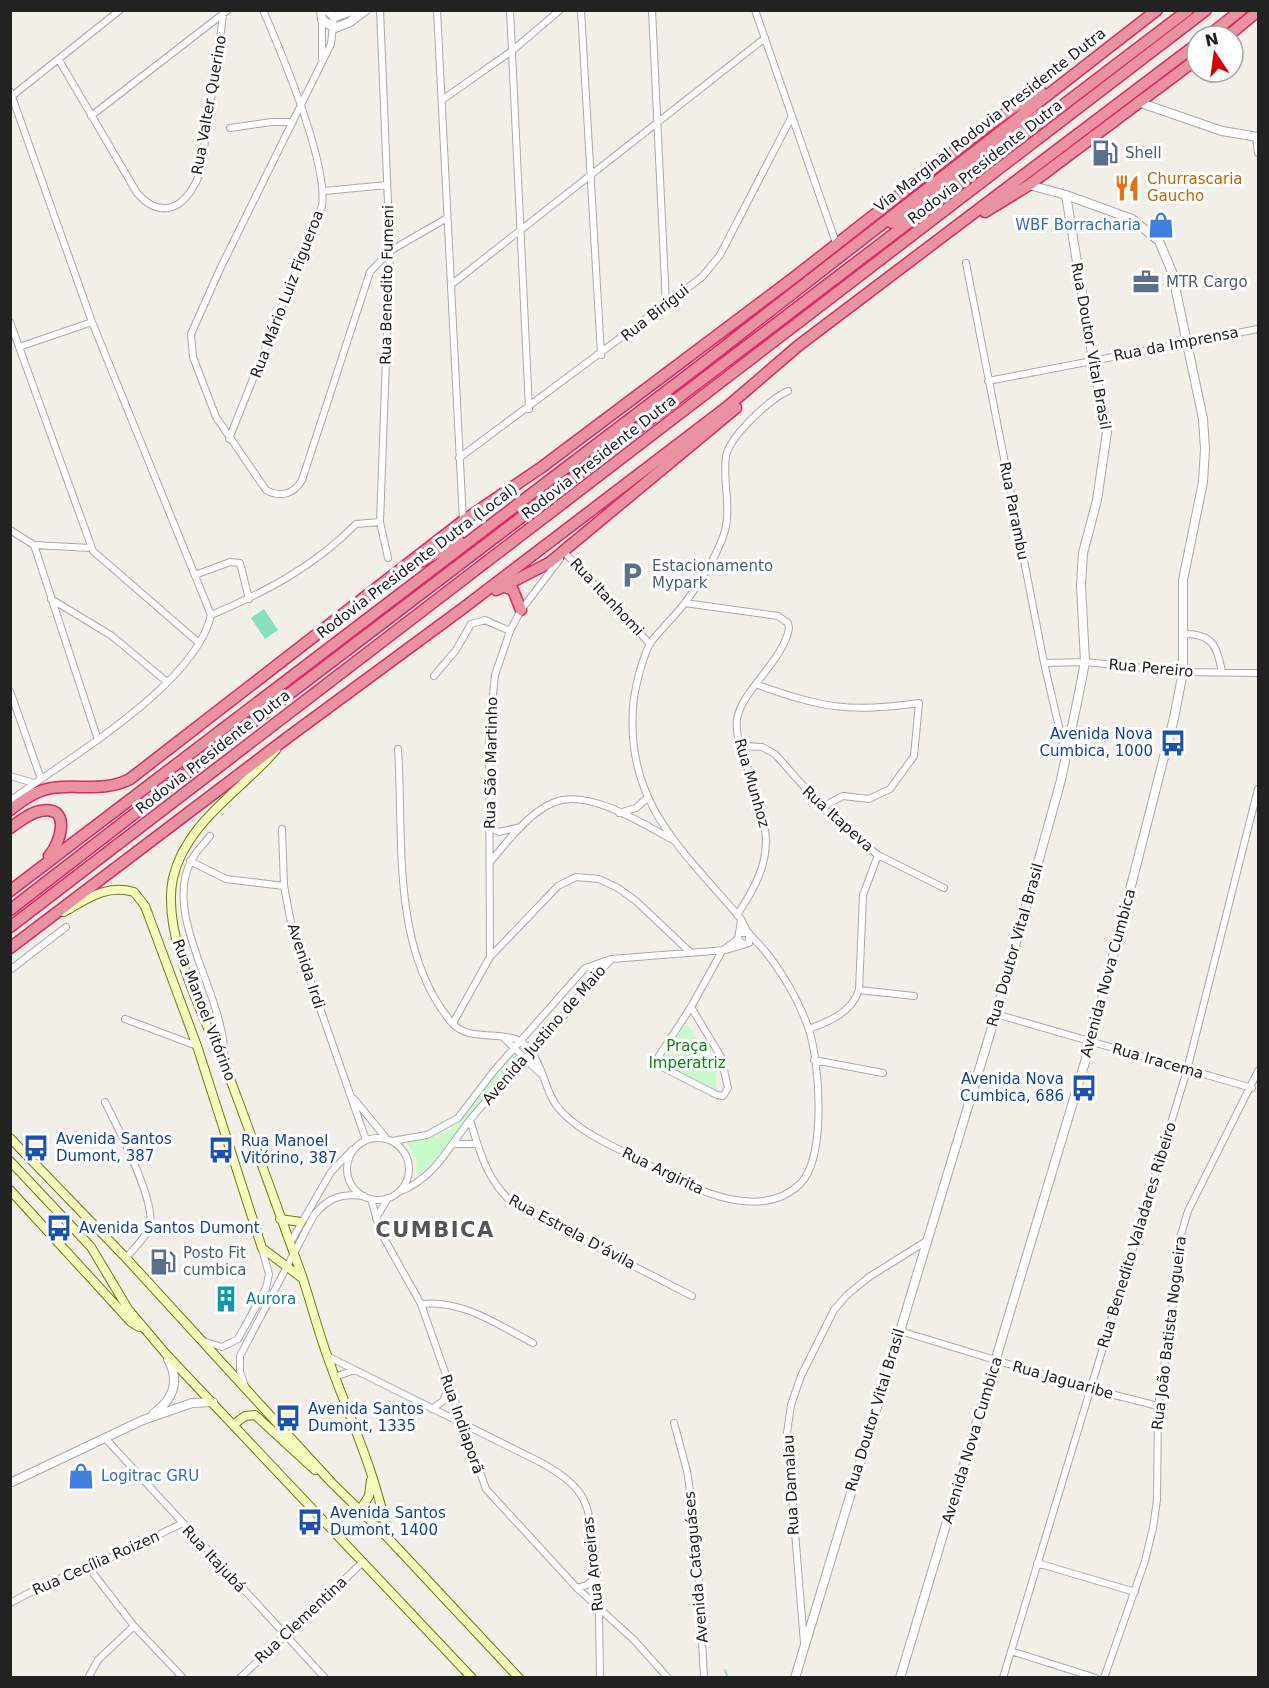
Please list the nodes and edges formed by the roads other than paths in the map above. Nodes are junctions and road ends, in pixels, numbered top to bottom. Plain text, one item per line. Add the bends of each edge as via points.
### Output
1 (120, 10) edge
2 (263, 10) edge
3 (321, 10) edge
4 (327, 10) edge
5 (356, 10) edge
6 (366, 10) edge
7 (380, 10) edge
8 (437, 10) edge
9 (510, 10) edge
10 (560, 10) edge
11 (581, 10) edge
12 (652, 10) edge
13 (755, 10) edge
14 (1157, 10) edge
15 (1188, 10) edge
16 (1206, 10) edge
17 (1241, 10) edge
18 (1258, 11) edge
19 (226, 12) edge
20 (334, 17) junction
21 (322, 20) junction
22 (1223, 24) edge
23 (1242, 24) edge
24 (335, 28) junction
25 (765, 38) junction
26 (1142, 44) junction
27 (513, 50) junction
28 (1185, 53) edge
29 (59, 60) junction
30 (322, 62) junction
31 (1185, 68) edge
32 (1063, 82) junction
33 (11, 94) edge
34 (442, 100) junction
35 (1138, 102) junction
36 (299, 105) junction
37 (91, 116) junction
38 (792, 116) junction
39 (291, 122) junction
40 (656, 125) junction
41 (230, 128) dead end
42 (1257, 137) edge
43 (1258, 153) edge
44 (1043, 174) junction
45 (590, 177) junction
46 (387, 185) junction
47 (1029, 185) junction
48 (1050, 189) junction
49 (324, 191) junction
50 (1066, 195) junction
51 (447, 218) junction
52 (522, 227) junction
53 (948, 232) junction
54 (835, 240) dead end
55 (390, 251) junction
56 (841, 253) junction
57 (966, 263) dead end
58 (452, 284) junction
59 (666, 304) junction
60 (10, 322) edge
61 (92, 322) junction
62 (1258, 329) edge
63 (1187, 340) junction
64 (798, 346) junction
65 (19, 347) junction
66 (601, 355) junction
67 (1093, 360) junction
68 (988, 381) junction
69 (788, 391) dead end
70 (529, 409) junction
71 (228, 439) junction
72 (459, 458) junction
73 (463, 521) junction
74 (381, 522) junction
75 (10, 530) edge
76 (480, 531) junction
77 (34, 545) junction
78 (91, 548) junction
79 (564, 552) junction
80 (388, 558) dead end
81 (195, 575) junction
82 (502, 586) junction
83 (51, 599) junction
84 (249, 599) junction
85 (685, 603) junction
86 (355, 605) junction
87 (462, 609) junction
88 (521, 610) junction
89 (211, 615) junction
90 (510, 631) junction
91 (1182, 634) junction
92 (199, 643) junction
93 (650, 644) junction
94 (1084, 662) junction
95 (1044, 663) junction
96 (1183, 672) junction
97 (1222, 672) junction
98 (1258, 673) edge
99 (434, 676) dead end
100 (167, 682) junction
101 (758, 685) junction
102 (10, 691) edge
103 (13, 703) edge
104 (287, 738) junction
105 (98, 740) junction
106 (740, 746) junction
107 (398, 749) dead end
108 (1066, 758) junction
109 (10, 776) edge
110 (41, 779) junction
111 (34, 783) junction
112 (1258, 789) edge
113 (647, 798) junction
114 (10, 801) edge
115 (822, 807) junction
116 (1256, 807) edge
117 (10, 810) edge
118 (619, 813) junction
119 (658, 817) junction
120 (644, 825) junction
121 (489, 827) junction
122 (521, 827) junction
123 (10, 828) edge
124 (282, 829) dead end
125 (210, 836) dead end
126 (674, 841) junction
127 (878, 855) junction
128 (190, 861) junction
129 (490, 862) junction
130 (36, 872) junction
131 (284, 886) junction
132 (944, 888) dead end
133 (10, 891) edge
134 (10, 910) edge
135 (739, 917) junction
136 (10, 927) edge
137 (66, 927) dead end
138 (33, 931) junction
139 (739, 936) junction
140 (675, 938) junction
141 (749, 939) junction
142 (10, 948) edge
143 (722, 951) junction
144 (691, 953) junction
145 (674, 954) junction
146 (490, 957) junction
147 (611, 959) junction
148 (10, 970) edge
149 (859, 990) junction
150 (914, 996) dead end
151 (691, 1007) junction
152 (996, 1014) junction
153 (125, 1019) dead end
154 (453, 1023) junction
155 (809, 1029) junction
156 (504, 1038) junction
157 (521, 1042) junction
158 (1091, 1042) junction
159 (197, 1046) junction
160 (515, 1048) junction
161 (531, 1050) junction
162 (525, 1056) junction
163 (814, 1060) junction
164 (224, 1065) junction
165 (1187, 1070) junction
166 (1258, 1071) edge
167 (541, 1073) junction
168 (883, 1073) dead end
169 (1252, 1088) junction
170 (354, 1098) junction
171 (105, 1102) dead end
172 (470, 1120) junction
173 (10, 1138) edge
174 (366, 1140) junction
175 (389, 1140) junction
176 (454, 1144) junction
177 (477, 1144) junction
178 (355, 1148) junction
179 (10, 1161) edge
180 (10, 1190) edge
181 (399, 1192) junction
182 (367, 1198) junction
183 (388, 1198) junction
184 (375, 1218) junction
185 (280, 1219) junction
186 (301, 1222) junction
187 (928, 1240) junction
188 (290, 1244) junction
189 (262, 1248) junction
190 (294, 1256) junction
191 (126, 1258) junction
192 (287, 1267) junction
193 (302, 1278) junction
194 (692, 1296) dead end
195 (421, 1304) junction
196 (145, 1330) junction
197 (900, 1331) junction
198 (203, 1341) junction
199 (533, 1343) dead end
200 (166, 1354) junction
201 (327, 1356) junction
202 (996, 1361) junction
203 (355, 1370) junction
204 (335, 1377) junction
205 (449, 1385) junction
206 (246, 1388) junction
207 (1091, 1389) junction
208 (213, 1402) junction
209 (1158, 1406) junction
210 (432, 1409) junction
211 (143, 1420) junction
212 (674, 1423) dead end
213 (233, 1425) junction
214 (464, 1425) junction
215 (106, 1439) junction
216 (370, 1473) junction
217 (10, 1483) edge
218 (332, 1483) junction
219 (360, 1510) junction
220 (181, 1524) junction
221 (388, 1538) junction
222 (363, 1562) junction
223 (1037, 1563) junction
224 (89, 1568) junction
225 (596, 1576) junction
226 (577, 1588) junction
227 (1135, 1592) junction
228 (10, 1604) edge
229 (599, 1607) junction
230 (134, 1626) junction
231 (285, 1635) junction
232 (804, 1643) junction
233 (1011, 1651) junction
234 (88, 1677) edge
235 (183, 1677) edge
236 (240, 1677) edge
237 (325, 1677) edge
238 (472, 1677) edge
239 (519, 1677) edge
240 (600, 1677) edge
241 (668, 1677) edge
242 (704, 1677) edge
243 (795, 1677) edge
244 (900, 1677) edge
245 (1003, 1677) edge
246 (1095, 1677) edge
247 (1104, 1677) edge

1 - 29 street
2 - 36 street, Rua Mário Luiz Figueroa
3 - 21 street
4 - 20 street
5 - 20 street
6 - 24 street
7 - 46 street, Rua Benedito Fumeni
8 - 34 street
9 - 27 street
10 - 27 street
11 - 45 street
12 - 40 street
13 - 25 street
14 - 32 highway, Via Marginal Rodovia Presidente Dutra
15 - 26 highway, Rodovia Presidente Dutra
16 - 136 highway, Rodovia Presidente Dutra
17 - 22 highway
18 - 23 highway
19 - 37 street
19 - 37 street, Rua Valter Querino via 200,171 178,205 156,209 147,204
20 - 24 street
21 - 24 street
21 - 30 street
24 - 30 street
25 - 38 street
25 - 40 street
26 - 56 highway via 865,242
26 - 134 highway, Rodovia Presidente Dutra
27 - 34 street
27 - 52 street
28 - 53 highway
29 - 33 street
29 - 37 street, Rua Valter Querino
30 - 36 street
31 - 35 highway
32 - 56 highway, Via Marginal Rodovia Presidente Dutra
32 - 73 highway via 1029,98 981,131 796,276 550,461
33 - 61 street
34 - 51 street
35 - 42 street via 1222,131
35 - 44 highway
36 - 39 street
36 - 49 street, Rua Mário Luiz Figueroa
38 - 54 street
38 - 59 street, Rua Birigui via 720,255 702,277
39 - 41 street
39 - 71 street via 191,334 198,372
40 - 45 street
40 - 59 street
42 - 43 street
44 - 47 highway
44 - 48 street
45 - 52 street
45 - 66 street
46 - 49 street
46 - 55 street, Rua Benedito Fumeni
47 - 48 street
47 - 53 highway via 958,230
48 - 50 street
49 - 71 street, Rua Mário Luiz Figueroa via 322,206 289,292
50 - 63 street, Avenida Nova Cumbica via 1131,219 1159,241 1167,255
50 - 67 street, Rua Doutor Vital Brasil
51 - 55 street
51 - 58 street
52 - 58 street
52 - 70 street
53 - 64 highway
55 - 71 street via 370,272 299,486 280,495 266,490
55 - 74 street, Rua Benedito Fumeni
56 - 76 highway, Rodovia Presidente Dutra (Local) via 702,364
57 - 68 street, Rua Parambu
58 - 72 street
59 - 66 street, Rua Birigui
60 - 65 street
61 - 65 street
61 - 81 street
62 - 63 street, Rua da Imprensa
63 - 67 street, Rua da Imprensa
63 - 91 street, Avenida Nova Cumbica via 1203,419 1205,450 1203,482 1183,580
64 - 79 highway via 792,360
64 - 87 highway via 718,413
65 - 78 street
66 - 70 street, Rua Birigui
67 - 68 street, Rua da Imprensa
67 - 94 street, Rua Doutor Vital Brasil via 1107,432 1099,489 1082,560
68 - 95 street, Rua Parambu
69 - 85 street via 764,406 730,445 726,456 728,498 723,536
70 - 72 street, Rua Birigui
72 - 73 street
73 - 86 highway
74 - 80 street, Rua Benedito Fumeni
74 - 84 street via 356,524 319,558
75 - 77 street
76 - 86 highway via 432,555
76 - 130 highway, Rodovia Presidente Dutra (Local)
77 - 78 street
77 - 83 street
78 - 92 street
79 - 82 highway
79 - 88 street, Rua São Martinho
79 - 93 street, Rua Itanhomi
81 - 84 street via 230,562 240,563
81 - 89 street
82 - 87 highway
82 - 88 highway via 513,590
83 - 100 street via 105,630
83 - 105 street
84 - 89 street
85 - 93 street
85 - 101 street, Rua Munhoz via 778,616 788,623 789,633
86 - 117 highway via 130,779 117,786 46,789
87 - 104 highway
88 - 90 street, Rua São Martinho
89 - 92 street
90 - 99 street via 485,620 471,624
90 - 121 street, Rua São Martinho via 490,704
91 - 96 street, Avenida Nova Cumbica
91 - 97 street via 1196,633 1210,640
92 - 100 street
93 - 113 street via 636,686 632,717 633,751
94 - 95 street, Rua Pereiro
94 - 96 street, Rua Pereiro
94 - 108 street, Rua Doutor Vital Brasil
95 - 108 street, Rua Parambu
96 - 97 street, Rua Pereiro
96 - 158 street, Avenida Nova Cumbica
97 - 98 street, Rua Pereiro
100 - 105 street
101 - 106 street, Rua Munhoz via 739,712
101 - 115 street via 814,704 843,709 919,703 914,756 890,789 869,799 843,796
102 - 103 street
103 - 110 street
104 - 138 highway
104 - 164 main road, Rua Manoel Vitórino via 198,828 178,860 173,878 170,898 176,939
105 - 110 street
106 - 115 street, Rua Itapeva via 762,747 775,754
106 - 135 street, Rua Munhoz via 764,816 767,846 763,866
107 - 154 street via 405,913 432,990
108 - 152 street, Rua Doutor Vital Brasil
109 - 111 street
110 - 111 street
111 - 114 street
112 - 116 street, Rua Benedito Valadares Ribeiro
113 - 118 street via 636,808
113 - 119 street
115 - 127 street, Rua Itapeva
116 - 165 street, Rua Benedito Valadares Ribeiro
118 - 120 street
118 - 122 street via 573,798 554,802
119 - 120 street
119 - 126 street
120 - 126 street
121 - 122 street via 499,832
121 - 129 street, Rua São Martinho
122 - 129 street
123 - 130 highway via 41,810 59,819 61,840
124 - 131 street, Avenida Irdi
125 - 128 street
126 - 135 street
127 - 132 street, Rua Itapeva
127 - 149 street via 863,895
128 - 131 street via 226,879
128 - 164 street via 184,883 187,921 223,1028
129 - 146 street, Rua São Martinho
130 - 133 highway, Rodovia Presidente Dutra (Local)
131 - 170 street, Avenida Irdi via 302,958
135 - 139 street
135 - 141 street
137 - 148 street
138 - 142 highway
138 - 159 main road, Rua Manoel Vitórino via 98,892 134,892 153,922
139 - 141 street
139 - 141 street
139 - 143 street
140 - 144 street
140 - 145 street
140 - 146 street via 618,888 599,879 576,877 558,886
141 - 143 street
141 - 155 street, Rua Argirita via 767,954
143 - 144 street
143 - 151 street
144 - 145 street
145 - 147 street
146 - 154 street
147 - 157 street, Avenida Justino de Maio via 593,963 579,974
147 - 161 street, Avenida Justino de Maio
149 - 150 street
149 - 155 street via 849,1008
151 - 151 street via 721,1057 727,1091 723,1096 658,1062 658,1054
152 - 158 street, Rua Iracema
152 - 187 street, Rua Doutor Vital Brasil
153 - 159 street
154 - 156 street via 464,1031
155 - 163 street, Rua Argirita
156 - 157 street via 513,1037
156 - 160 street, Rua Argirita
157 - 160 street, Avenida Justino de Maio
157 - 161 street, Rua Argirita
158 - 165 street, Rua Iracema
158 - 202 street, Avenida Nova Cumbica
159 - 189 main road, Rua Manoel Vitórino
160 - 162 street, Rua Argirita
160 - 175 street, Avenida Justino de Maio via 458,1118 428,1135
161 - 162 street, Avenida Justino de Maio
161 - 167 street, Rua Argirita
162 - 167 street, Rua Argirita
162 - 172 street, Avenida Justino de Maio
163 - 167 street, Rua Argirita via 818,1121 808,1173 801,1183 781,1196 745,1201 685,1185 579,1127 558,1107
163 - 168 street
164 - 185 main road, Rua Manoel Vitórino
165 - 169 street, Rua Iracema
165 - 207 street, Rua Benedito Valadares Ribeiro
166 - 169 street, Rua João Batista Nogueira
169 - 209 street, Rua João Batista Nogueira via 1183,1223
170 - 174 street, Avenida Irdi
170 - 175 street, Avenida Irdi
171 - 191 street via 123,1137 151,1212 146,1234
172 - 176 street, Avenida Justino de Maio
172 - 177 street, Rua Estrela D'ávila
173 - 191 main road
174 - 175 street
174 - 178 street
175 - 181 street via 403,1149 408,1160 407,1180
176 - 177 street
176 - 181 street, Avenida Justino de Maio via 427,1177
177 - 194 street, Rua Estrela D'ávila via 488,1175 500,1193 515,1205
178 - 182 street via 347,1172 355,1189
178 - 186 street via 338,1163
179 - 196 main road via 91,1247 118,1295
180 - 196 main road via 131,1322
181 - 183 street
182 - 183 street
182 - 184 street, Rua Indiaporã
182 - 190 street via 339,1196 323,1204
183 - 184 street
184 - 195 street, Rua Indiaporã
185 - 186 main road
185 - 188 main road, Rua Manoel Vitórino
186 - 188 street
187 - 197 street, Rua Doutor Vital Brasil
187 - 232 street, Rua Damalau via 869,1277 839,1302 801,1376 791,1405 787,1433
188 - 190 main road, Rua Manoel Vitórino
189 - 192 main road
189 - 198 street, Rua Manoel Vitórino via 268,1280 238,1338 222,1347
190 - 192 street
190 - 193 main road, Rua Manoel Vitórino
191 - 198 main road
192 - 193 main road
192 - 206 street via 240,1356
193 - 201 main road, Rua Manoel Vitórino
195 - 199 street via 460,1307
195 - 205 street, Rua Indiaporã
196 - 200 main road
197 - 202 street, Rua Jaguaribe
197 - 232 street, Rua Doutor Vital Brasil
198 - 206 main road
200 - 208 main road
200 - 211 street via 175,1376 173,1391 164,1406
201 - 203 street, Rua Aroeiras
201 - 204 main road, Rua Manoel Vitórino
202 - 207 street, Rua Jaguaribe
202 - 244 street, Avenida Nova Cumbica
203 - 204 street
203 - 210 street, Rua Aroeiras
204 - 216 main road, Rua Manoel Vitórino
205 - 210 street via 443,1401
205 - 214 street, Rua Indiaporã
206 - 218 main road
207 - 209 street, Rua Jaguaribe
207 - 223 street, Rua Benedito Valadares Ribeiro
208 - 211 street via 192,1403
208 - 213 main road
209 - 227 street, Rua João Batista Nogueira via 1157,1500
210 - 214 street, Rua Aroeiras
211 - 215 street
212 - 242 street, Avenida Cataguáses via 696,1529
213 - 218 main road via 245,1416 255,1415
213 - 222 main road
214 - 225 street, Rua Aroeiras via 542,1463 573,1486 589,1514
214 - 226 street, Rua Indiaporã via 486,1489
215 - 217 street
215 - 220 street, Rua Itajubá
216 - 219 main road, Rua Manoel Vitórino via 369,1496
216 - 221 main road, Rua Manoel Vitórino
218 - 219 main road
219 - 221 main road
220 - 224 street, Rua Cecília Roizen
220 - 231 street, Rua Itajubá
221 - 239 main road
222 - 231 street, Rua Clementina
222 - 238 main road
223 - 227 street
223 - 233 street, Rua Benedito Valadares Ribeiro
224 - 228 street, Rua Cecília Roizen via 50,1582
224 - 230 street
225 - 226 street via 587,1586
225 - 229 street, Rua Aroeiras
226 - 229 street, Rua Indiaporã
227 - 247 street, Rua João Batista Nogueira
229 - 240 street, Rua Aroeiras
229 - 241 street, Rua Indiaporã
230 - 234 street via 98,1660
230 - 235 street
231 - 236 street, Rua Clementina
231 - 237 street, Rua Itajubá
232 - 243 street, Rua Doutor Vital Brasil
233 - 245 street, Rua Benedito Valadares Ribeiro
233 - 246 street

